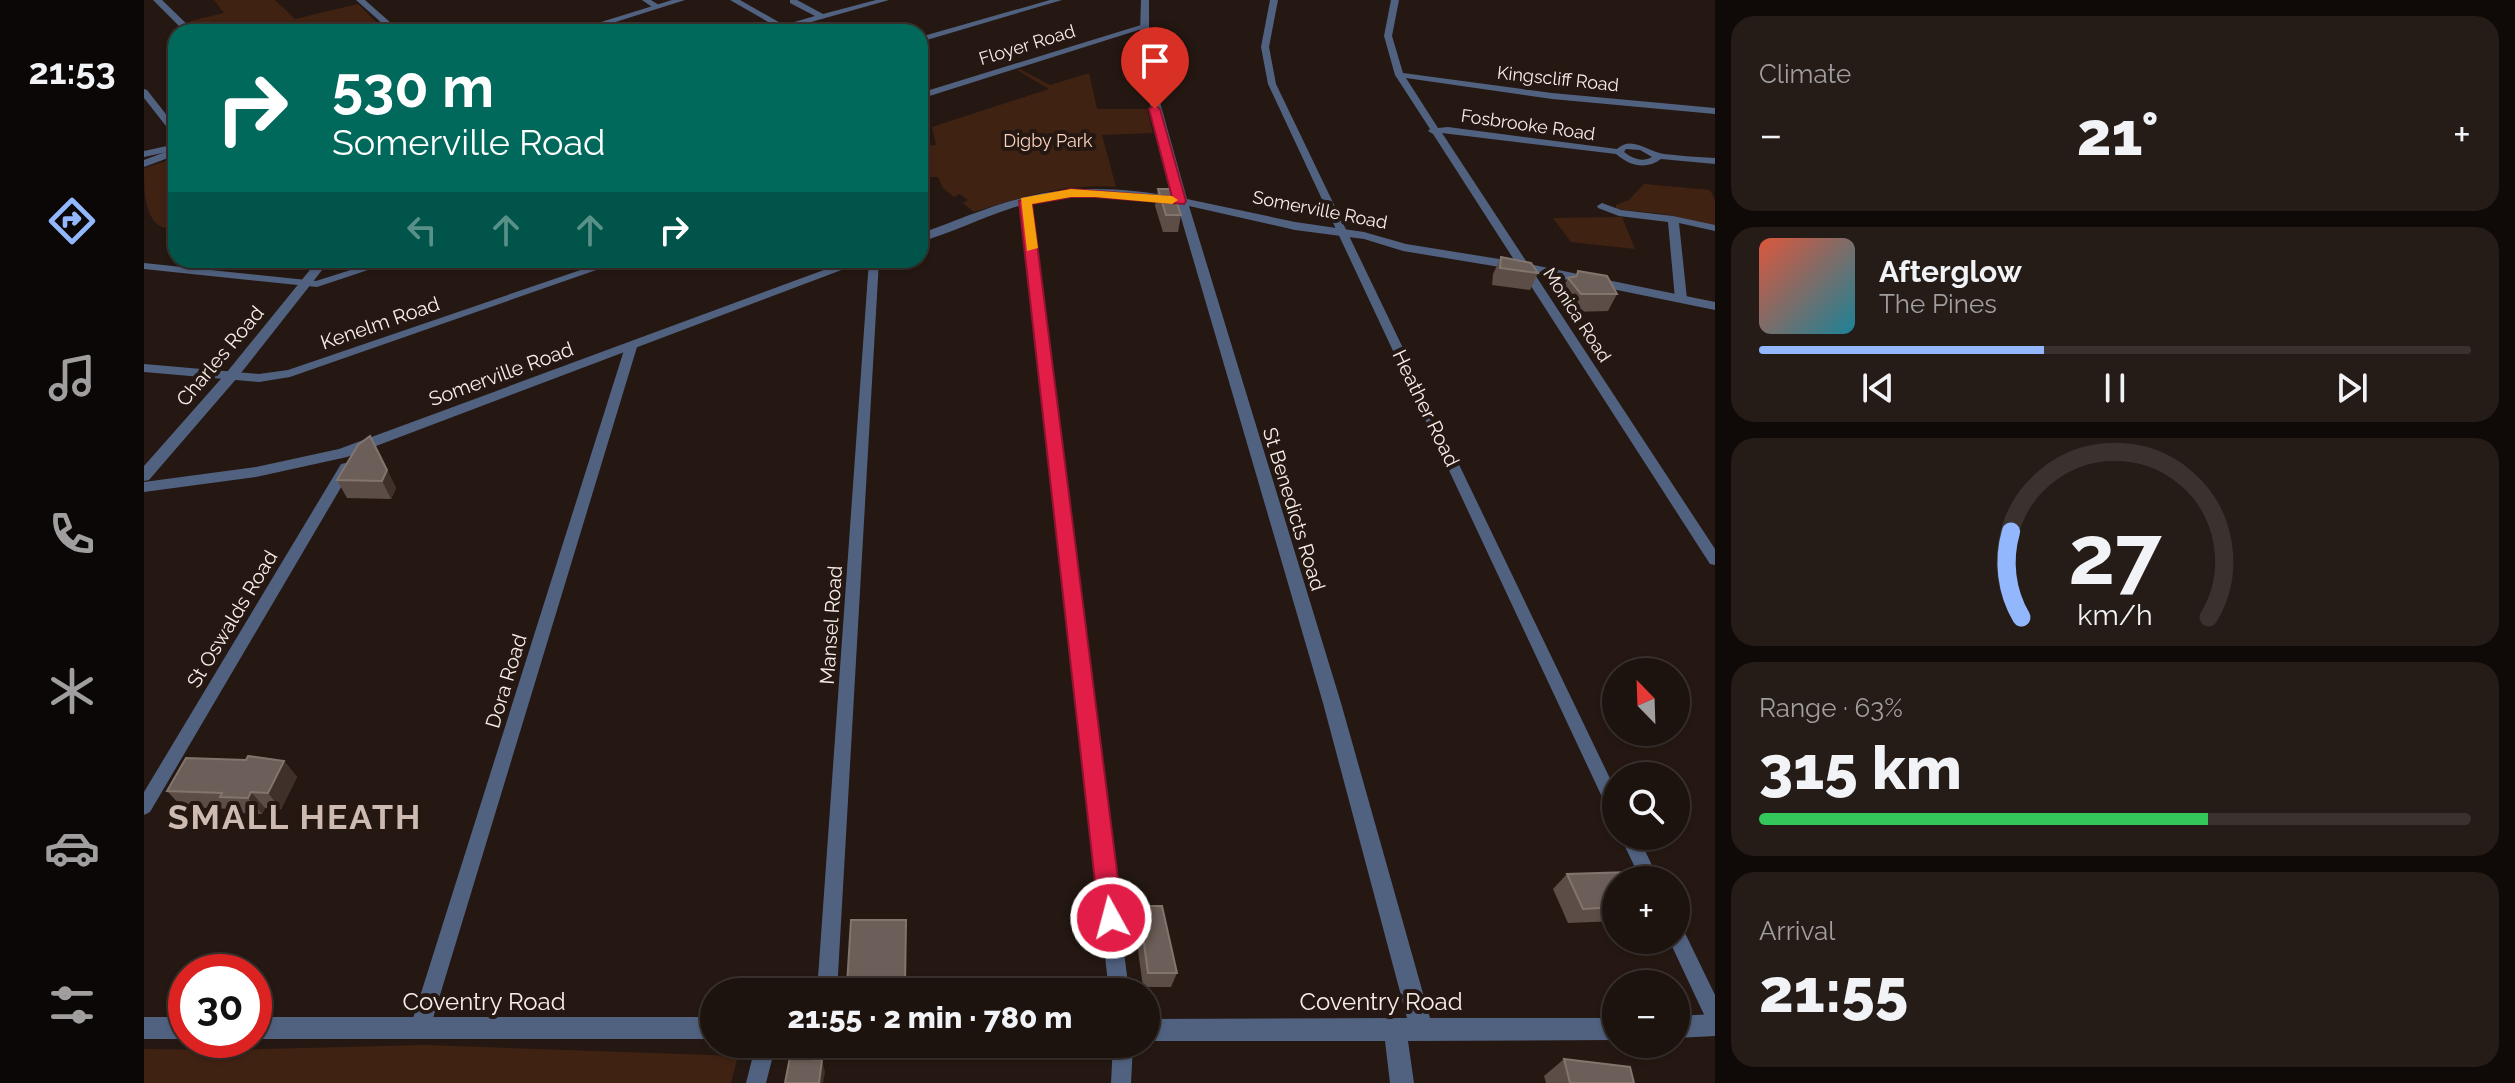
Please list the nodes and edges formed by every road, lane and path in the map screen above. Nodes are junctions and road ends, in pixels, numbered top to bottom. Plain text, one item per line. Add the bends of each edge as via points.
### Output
1 (157, 0) edge
2 (360, 0) edge
3 (646, 0) edge
4 (681, 0) edge
5 (734, 0) edge
6 (885, 0) edge
7 (1058, 0) edge
8 (1145, 0) edge
9 (1274, 0) edge
10 (1395, 0) edge
11 (793, 1) edge
12 (658, 7) junction
13 (822, 17) junction
14 (182, 24) edge
15 (388, 24) edge
16 (601, 24) edge
17 (777, 24) edge
18 (804, 24) edge
19 (1144, 27) junction
20 (928, 38) edge
21 (1399, 75) junction
22 (144, 92) edge
23 (928, 94) edge
24 (1715, 111) edge
25 (168, 123) edge
26 (1433, 131) junction
27 (168, 150) edge
28 (168, 153) edge
29 (144, 154) edge
30 (1715, 161) edge
31 (144, 164) edge
32 (1026, 201) junction
33 (1180, 201) junction
34 (1602, 206) dead end
35 (1673, 219) junction
36 (1715, 228) edge
37 (1344, 234) junction
38 (928, 235) edge
39 (144, 266) edge
40 (1524, 267) junction
41 (317, 268) edge
42 (368, 268) edge
43 (597, 268) edge
44 (841, 268) edge
45 (873, 268) edge
46 (305, 283) junction
47 (1681, 299) junction
48 (1715, 306) edge
49 (631, 347) junction
50 (144, 368) edge
51 (232, 375) junction
52 (352, 450) junction
53 (144, 476) edge
54 (144, 487) edge
55 (1715, 560) edge
56 (1602, 779) edge
57 (144, 807) edge
58 (1685, 954) edge
59 (828, 978) edge
60 (1117, 978) edge
61 (1715, 1016) edge
62 (1715, 1025) edge
63 (1690, 1026) edge
64 (144, 1028) edge
65 (168, 1028) edge
66 (272, 1028) edge
67 (420, 1028) junction
68 (700, 1028) edge
69 (1395, 1028) junction
70 (1421, 1028) junction
71 (1602, 1029) edge
72 (1160, 1030) edge
73 (762, 1058) edge
74 (1122, 1058) edge
75 (756, 1083) edge
76 (1121, 1083) edge
77 (1402, 1083) edge

1 - 14 street
2 - 15 street
3 - 12 street
4 - 12 street
5 - 17 street
6 - 13 street
7 - 20 street
8 - 19 street, St Benedicts Road
9 - 37 street, Heather Road via 1265,47 1272,84
10 - 21 street, Monica Road via 1388,36
11 - 13 street
12 - 16 street
13 - 18 street
19 - 23 street, Floyer Road
19 - 33 street, St Benedicts Road via 1144,63
21 - 24 street, Kingscliff Road
21 - 26 street, Monica Road
22 - 25 street
26 - 30 street, Fosbrooke Road via 1619,152 1634,147 1656,156
26 - 40 street, Monica Road
27 - 29 street
28 - 31 street
32 - 33 street, Somerville Road via 1071,193
32 - 38 street, Somerville Road
32 - 60 street
33 - 37 street, Somerville Road
33 - 70 street, St Benedicts Road via 1332,703
34 - 35 street
35 - 36 street
35 - 47 street
37 - 40 street, Somerville Road
37 - 56 street, Heather Road
39 - 46 street
40 - 47 street, Somerville Road
40 - 55 street, Monica Road
41 - 46 street, Charles Road
42 - 46 street
43 - 51 street, Kenelm Road via 290,373
44 - 49 street, Somerville Road
45 - 59 street, Mansel Road
46 - 51 street, Charles Road
47 - 48 street, Somerville Road
49 - 52 street, Somerville Road
49 - 67 street, Dora Road
50 - 51 street, Kenelm Road
51 - 53 street, Charles Road
52 - 54 street, Somerville Road via 256,472
52 - 57 street, St Oswalds Road
58 - 61 street
62 - 63 street
64 - 65 street
66 - 67 street, Coventry Road
67 - 68 street, Coventry Road
69 - 70 street, Coventry Road
69 - 72 street, Coventry Road
69 - 77 street
70 - 71 street, Coventry Road
73 - 75 street
74 - 76 street

